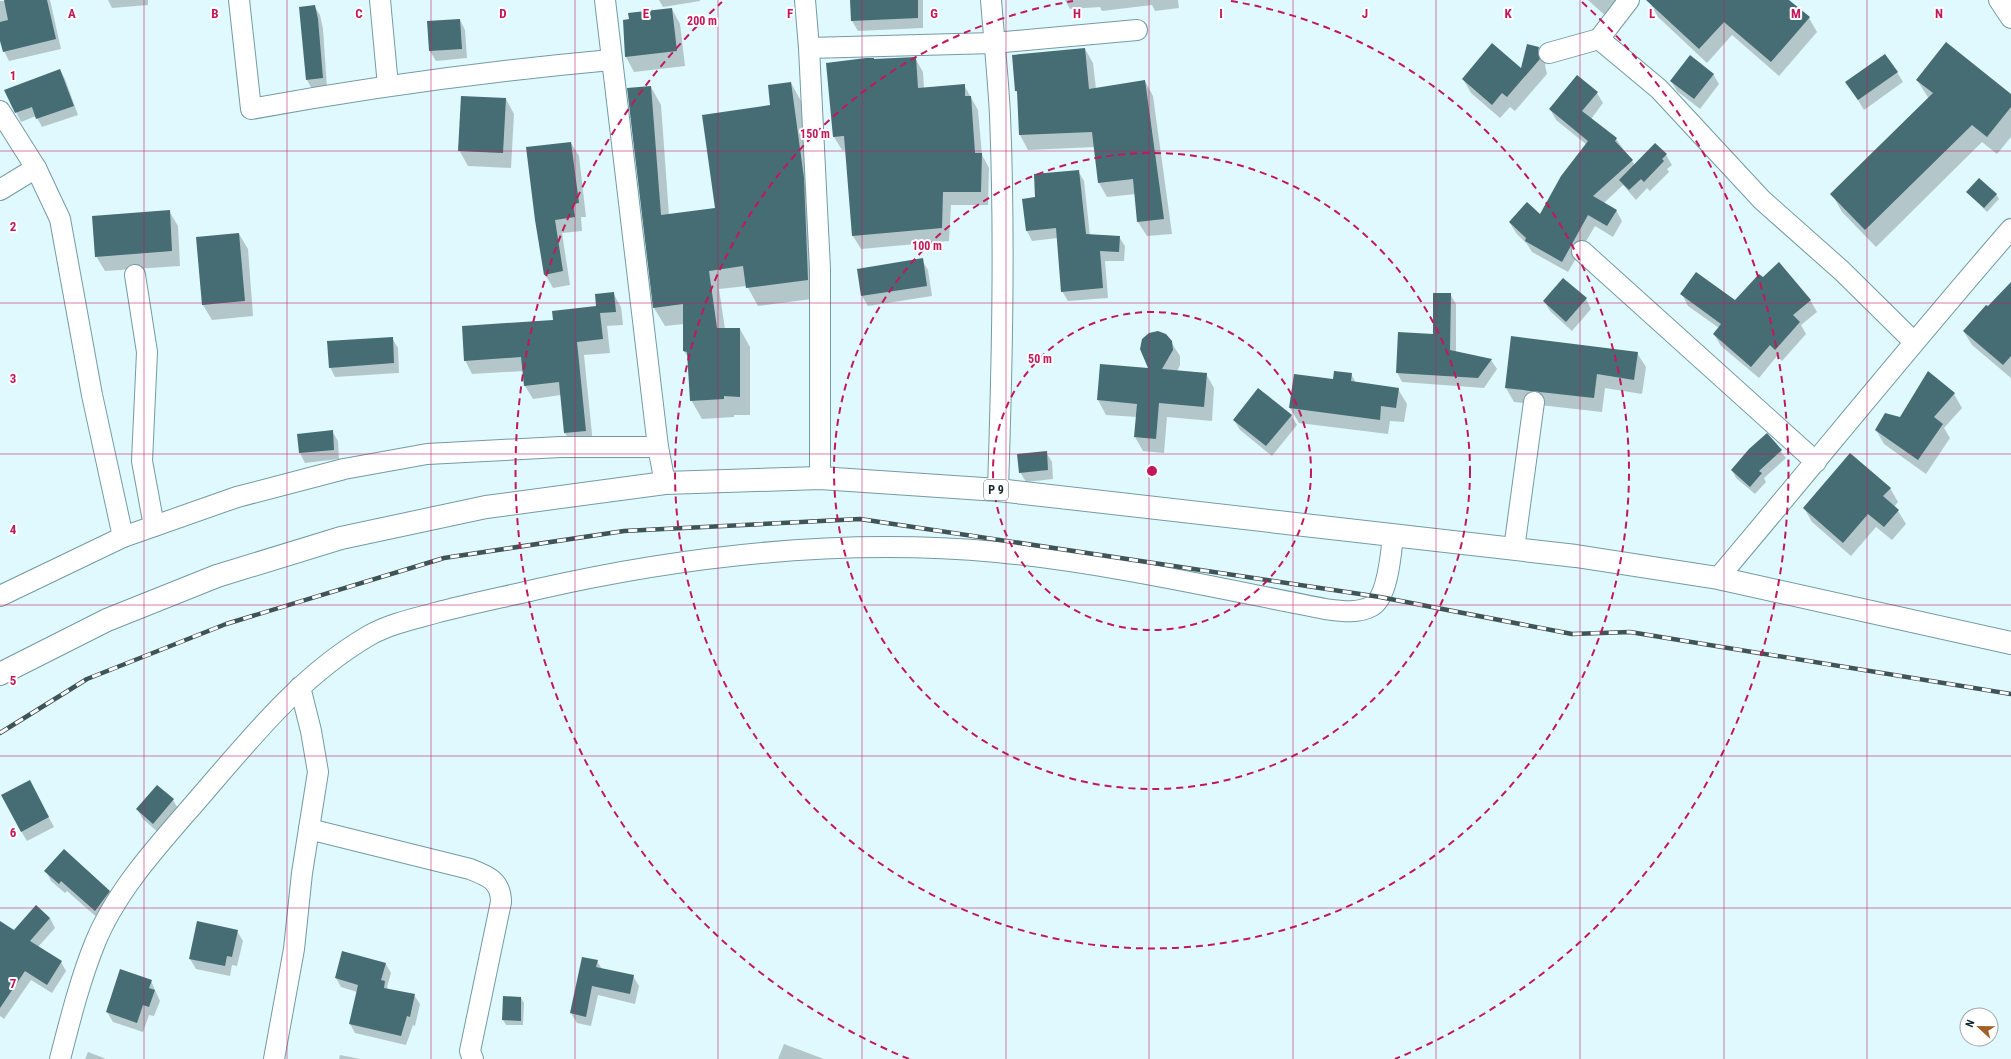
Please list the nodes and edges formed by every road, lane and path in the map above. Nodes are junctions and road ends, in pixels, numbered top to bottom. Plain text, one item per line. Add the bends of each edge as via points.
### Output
1 (239, 0) edge
2 (380, 0) edge
3 (605, 0) edge
4 (805, 0) edge
5 (991, 0) edge
6 (1629, 0) edge
7 (1999, 0) edge
8 (2011, 18) edge
9 (1137, 30) dead end
10 (1599, 39) junction
11 (994, 43) junction
12 (809, 48) junction
13 (1549, 53) dead end
14 (611, 60) junction
15 (388, 86) junction
16 (0, 111) edge
17 (36, 168) junction
18 (0, 190) edge
19 (2011, 229) edge
20 (1582, 251) dead end
21 (135, 275) dead end
22 (1914, 342) junction
23 (1534, 402) dead end
24 (658, 447) junction
25 (1816, 462) junction
26 (820, 478) junction
27 (665, 482) junction
28 (998, 490) junction
29 (154, 526) junction
30 (1393, 536) junction
31 (122, 537) junction
32 (1514, 549) junction
33 (1718, 578) junction
34 (0, 596) edge
35 (2011, 643) edge
36 (0, 674) edge
37 (300, 688) junction
38 (309, 828) junction
39 (60, 1059) edge
40 (274, 1059) edge
41 (473, 1059) edge

1 - 15 street via 251,109
2 - 15 street
3 - 14 street
4 - 12 street
5 - 11 street
6 - 10 street
7 - 8 street
9 - 11 street
10 - 13 street
10 - 22 street via 1658,89 1762,200 1842,271
11 - 12 street
11 - 28 street via 1000,113 1003,218
12 - 26 street via 820,269
14 - 15 street
14 - 24 street
16 - 17 street
17 - 18 street
17 - 31 street via 60,219 92,394
19 - 22 street
20 - 25 street
21 - 29 street via 147,352 142,461
22 - 25 street
23 - 32 street
24 - 27 street
24 - 29 street via 560,447 427,454 344,469 237,497
25 - 33 street
26 - 27 main road, P 9
26 - 28 main road, P 9
27 - 36 main road, P 9 via 486,507 341,538 217,576 107,620
28 - 30 main road, P 9
29 - 31 street
30 - 32 main road, P 9
30 - 37 street via 1389,568 1380,597 1372,606 1348,612 1089,564 996,552 907,548 814,549 724,556 567,582 408,620 373,634 342,654
31 - 34 street
32 - 33 main road, P 9
33 - 35 main road, P 9
37 - 38 street via 318,772
37 - 39 street via 263,724 138,869 96,940
38 - 40 street via 294,949
38 - 41 street via 470,869 484,874 497,884 501,890 501,902 470,1050

